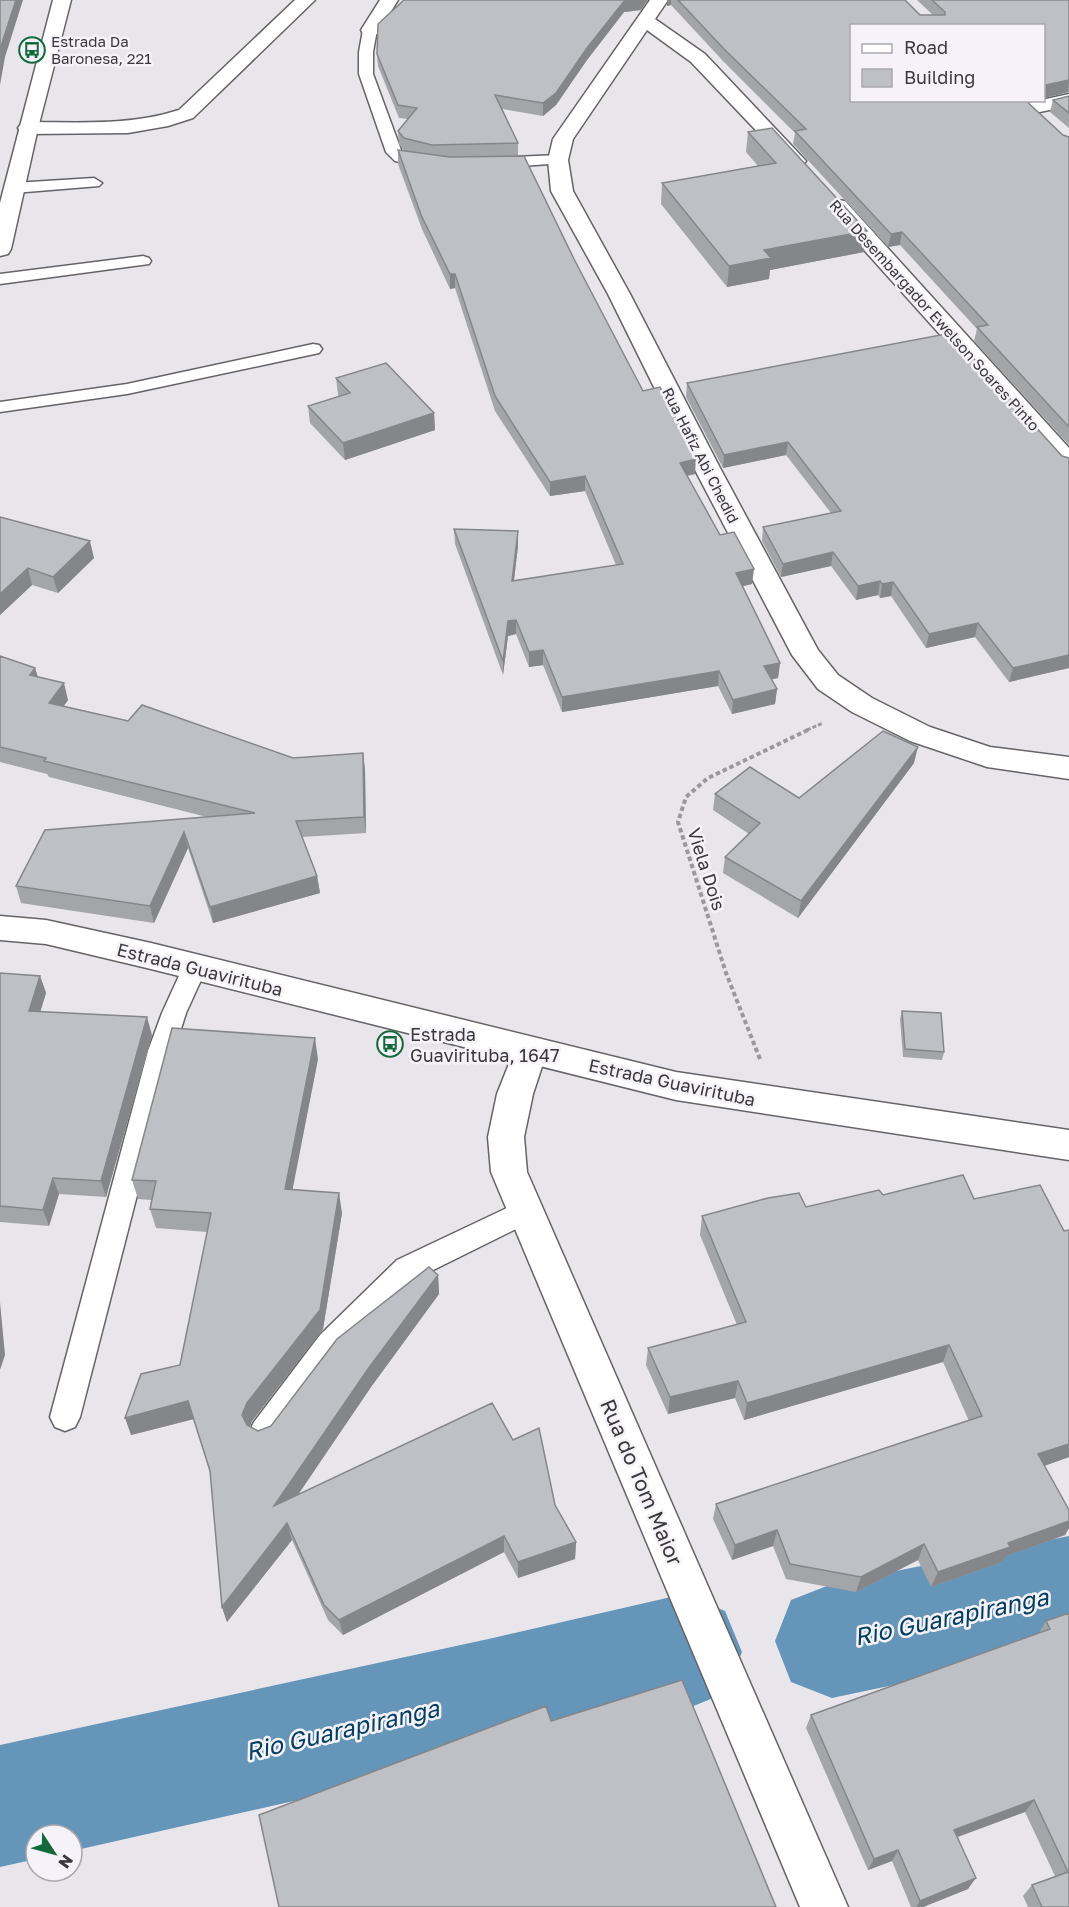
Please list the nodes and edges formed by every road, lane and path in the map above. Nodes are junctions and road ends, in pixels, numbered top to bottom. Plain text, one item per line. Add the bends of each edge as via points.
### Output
1 (62, 0) edge
2 (306, 0) edge
3 (389, 0) edge
4 (651, 10) edge
5 (370, 30) joint
6 (1069, 100) edge
7 (1025, 104) edge
8 (1046, 122) edge
9 (28, 128) junction
10 (558, 160) junction
11 (477, 163) edge
12 (443, 164) edge
13 (807, 173) edge
14 (94, 183) dead end
15 (14, 188) junction
16 (823, 191) edge
17 (0, 249) edge
18 (143, 261) dead end
19 (0, 279) edge
20 (313, 349) dead end
21 (0, 407) edge
22 (1069, 463) edge
23 (862, 705) junction
24 (1069, 768) edge
25 (0, 928) edge
26 (195, 967) junction
27 (530, 1050) junction
28 (777, 1103) junction
29 (1069, 1145) edge
30 (526, 1211) junction
31 (65, 1418) dead end
32 (264, 1432) edge
33 (824, 1907) edge

1 - 9 street
2 - 9 street via 186,114 167,122 137,126
3 - 5 street
4 - 10 street, Rua Hafiz Abi Chedid via 563,139
4 - 13 street
5 - 12 lane via 366,74 394,152 411,161
6 - 7 street
7 - 8 street
9 - 15 street
10 - 11 lane
10 - 23 street, Rua Hafiz Abi Chedid via 562,191 806,655 828,682
14 - 15 lane
15 - 17 street
16 - 22 street, Rua Desembargador Ewelson Soares Pinto
18 - 19 lane
20 - 21 lane via 127,389
23 - 24 street, Rua Hafiz Abi Chedid via 920,734 987,757
23 - 28 path, Viela Dois via 708,778 686,797 678,822 726,973
25 - 26 street, Estrada Guavirituba via 46,932
26 - 27 street, Estrada Guavirituba
26 - 31 lane via 161,1051
27 - 28 street, Estrada Guavirituba via 676,1086
27 - 30 street, Rua do Tom Maior via 506,1137 509,1172
28 - 29 street, Estrada Guavirituba
30 - 32 lane via 407,1269 330,1344
30 - 33 street, Rua do Tom Maior

